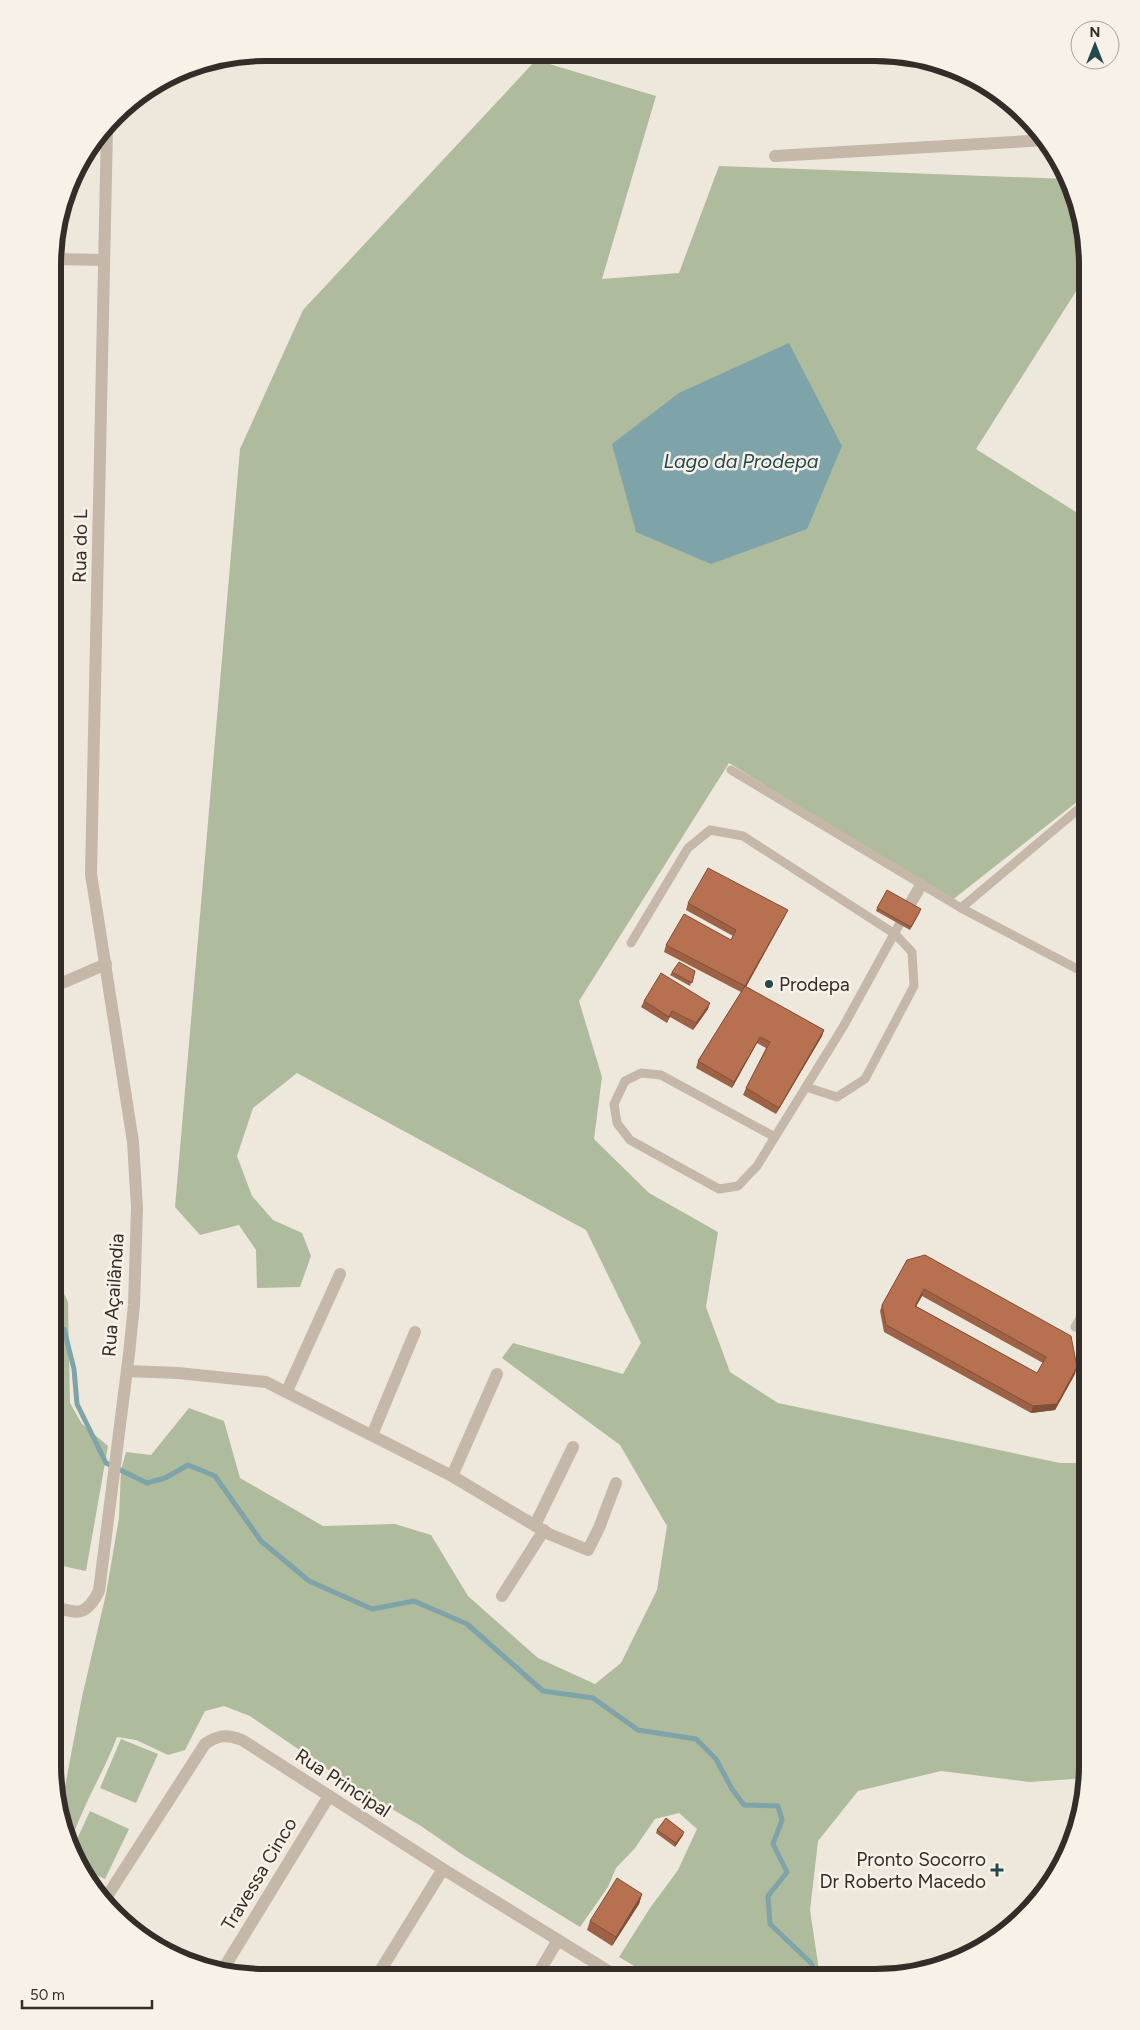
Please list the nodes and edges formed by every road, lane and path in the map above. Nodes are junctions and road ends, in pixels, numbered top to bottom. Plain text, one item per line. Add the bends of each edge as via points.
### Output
1 (107, 137) edge
2 (1037, 141) edge
3 (775, 156) dead end
4 (61, 260) edge
5 (104, 260) junction
6 (731, 770) dead end
7 (1079, 809) edge
8 (921, 885) junction
9 (909, 906) joint
10 (961, 908) junction
11 (895, 934) junction
12 (631, 943) dead end
13 (106, 964) junction
14 (1079, 970) edge
15 (61, 984) edge
16 (806, 1087) junction
17 (775, 1137) junction
18 (340, 1274) dead end
19 (1079, 1320) edge
20 (1075, 1327) dead end
21 (415, 1332) dead end
22 (127, 1371) junction
23 (497, 1374) dead end
24 (287, 1391) junction
25 (372, 1435) junction
26 (573, 1447) dead end
27 (452, 1476) junction
28 (616, 1483) dead end
29 (539, 1528) junction
30 (502, 1596) dead end
31 (61, 1609) edge
32 (329, 1796) junction
33 (443, 1869) junction
34 (108, 1895) edge
35 (558, 1940) junction
36 (226, 1965) edge
37 (382, 1969) edge
38 (540, 1969) edge
39 (605, 1969) edge

1 - 5 street, Rua do L
2 - 3 street
4 - 5 street
5 - 13 street, Rua do L via 91,874
6 - 8 lane
7 - 10 lane
8 - 9 street
8 - 10 lane
9 - 11 lane
10 - 14 lane
11 - 12 lane via 743,836 710,830 688,848
11 - 16 lane
11 - 16 lane via 912,952 914,986 865,1080 837,1097
13 - 15 street
13 - 22 street, Rua Açailândia via 133,1142 137,1208 134,1305
16 - 17 lane
17 - 17 lane via 738,1186 718,1189 630,1140 617,1123 614,1104 625,1081 642,1073 662,1075
18 - 24 street
19 - 20 lane
21 - 25 street
22 - 24 street via 266,1382
22 - 31 street, Rua Açailândia via 99,1591 87,1610 72,1612
23 - 27 street
24 - 25 street
25 - 27 street
26 - 29 street
27 - 29 street
28 - 29 street via 588,1550
29 - 30 street
32 - 33 street, Rua Principal
32 - 34 street, Rua Principal via 242,1740 230,1735 217,1736 204,1744
32 - 36 street, Travessa Cinco
33 - 35 street, Rua Principal
33 - 37 street
35 - 38 street
35 - 39 street, Rua Principal

